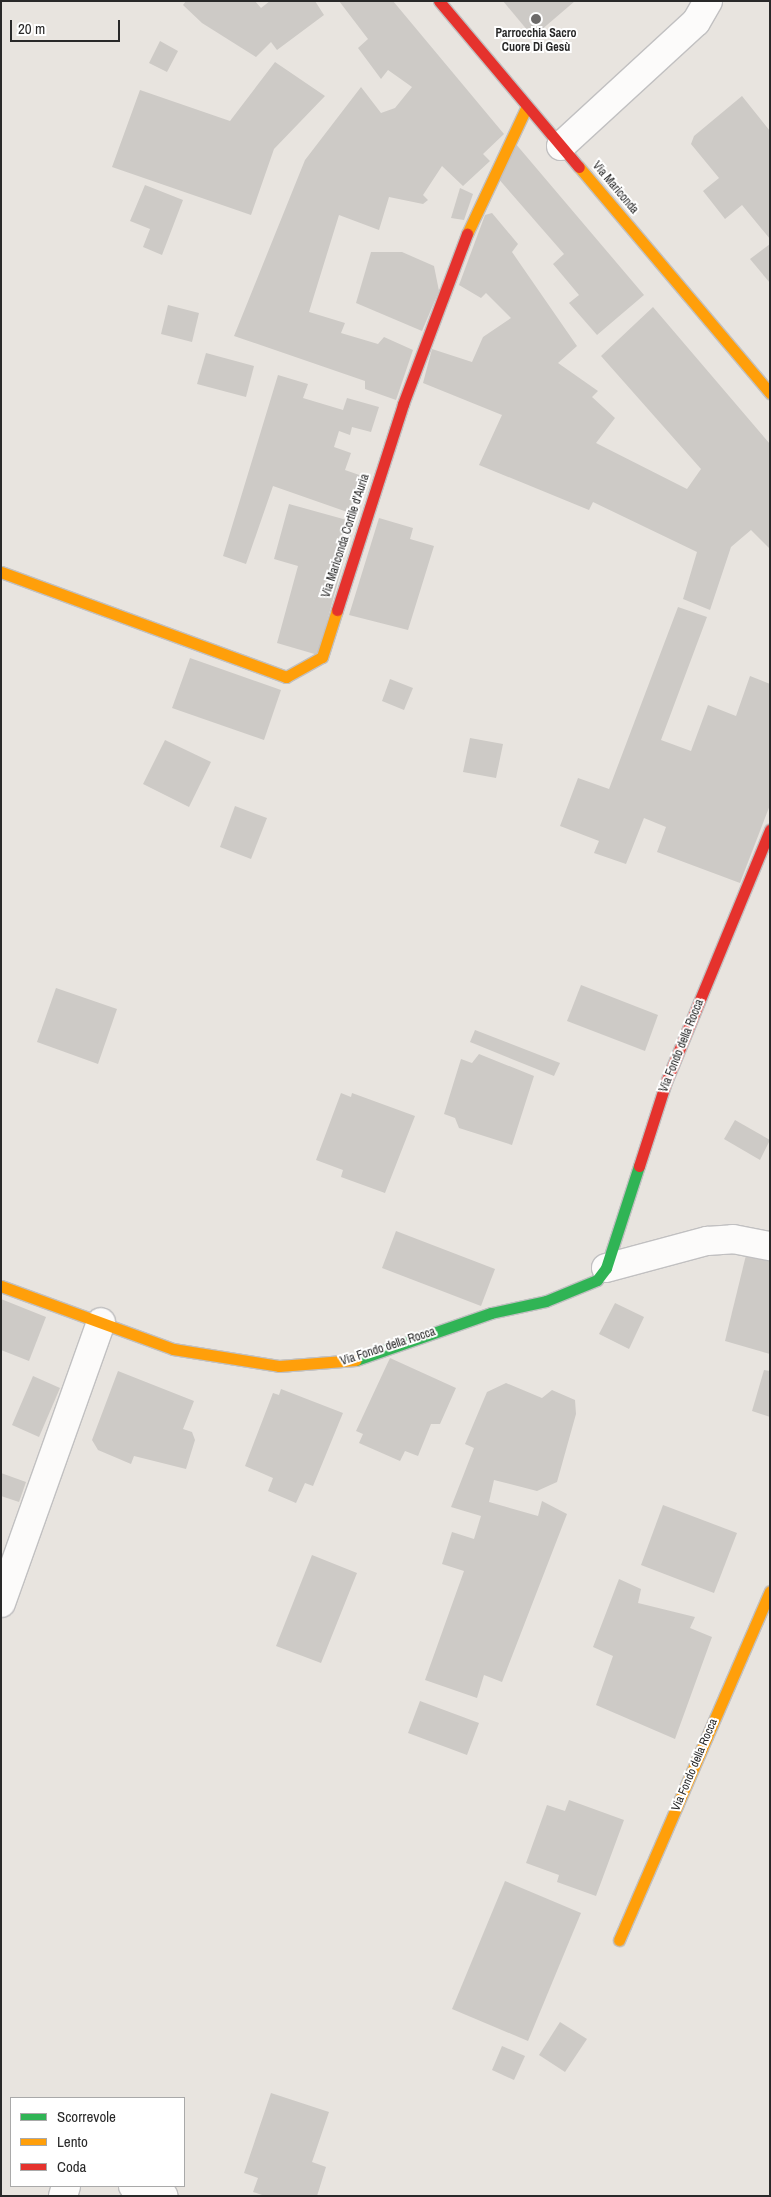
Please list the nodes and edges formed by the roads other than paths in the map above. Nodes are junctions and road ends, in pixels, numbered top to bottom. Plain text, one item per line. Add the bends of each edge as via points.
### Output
1 (439, 1) edge
2 (708, 1) edge
3 (527, 106) junction
4 (561, 146) junction
5 (770, 393) edge
6 (1, 572) edge
7 (770, 830) edge
8 (770, 1246) edge
9 (606, 1268) junction
10 (1, 1286) edge
11 (101, 1322) junction
12 (770, 1591) edge
13 (1, 1604) edge
14 (620, 1940) dead end
15 (136, 2187) edge
16 (163, 2196) edge

1 - 3 street, Via Mariconda
2 - 4 street via 696,22
3 - 4 street, Via Mariconda
3 - 6 street, Via Mariconda Cortile d'Auria via 476,211 406,395 322,657 286,677
4 - 5 street, Via Mariconda
7 - 9 street, Via Fondo della Rocca via 666,1082
8 - 9 street, Via Fondo della Rocca via 732,1239 706,1241
9 - 11 street, Via Fondo della Rocca via 597,1280 546,1301 492,1313 343,1364 279,1366 173,1349
10 - 11 street, Via Fondo della Rocca
11 - 13 street
12 - 14 street, Via Fondo della Rocca
15 - 16 street

